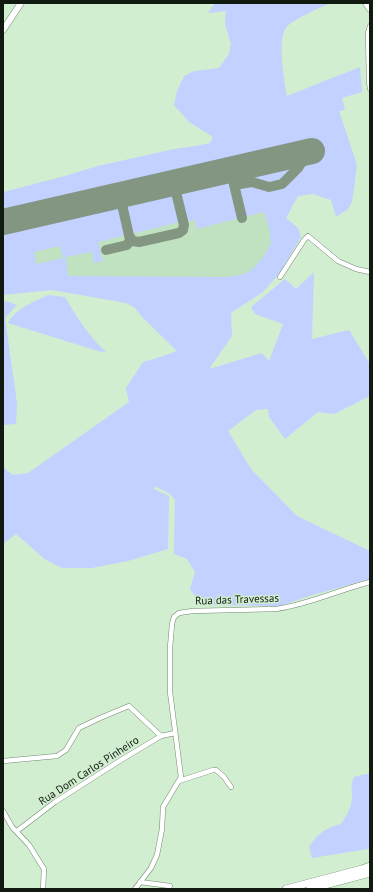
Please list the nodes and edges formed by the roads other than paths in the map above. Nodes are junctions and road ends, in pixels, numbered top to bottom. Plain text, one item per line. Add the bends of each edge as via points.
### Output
1 (21, 3) edge
2 (370, 26) edge
3 (3, 30) edge
4 (370, 89) edge
5 (370, 272) edge
6 (280, 277) dead end
7 (370, 582) edge
8 (175, 733) junction
9 (161, 736) junction
10 (3, 761) edge
11 (179, 782) junction
12 (230, 787) dead end
13 (3, 811) edge
14 (17, 831) junction
15 (370, 866) edge
16 (370, 873) edge
17 (140, 882) junction
18 (170, 886) dead end
19 (43, 889) edge
20 (134, 889) edge
21 (286, 889) edge
22 (310, 889) edge

1 - 3 street
2 - 4 street
5 - 6 street via 338,261 308,236
7 - 8 street, Rua das Travessas via 288,608 192,611 174,617 170,648 170,692
8 - 9 street, Rua Dom Carlos Pinheiro
8 - 11 street via 181,777
9 - 10 street via 129,706 78,728 66,750 57,756
9 - 14 street, Rua Dom Carlos Pinheiro via 55,802
11 - 12 street via 216,770
11 - 17 street via 163,807 157,855
13 - 14 street
14 - 19 street via 44,869
15 - 21 main road
16 - 22 main road
17 - 18 street
17 - 20 street

